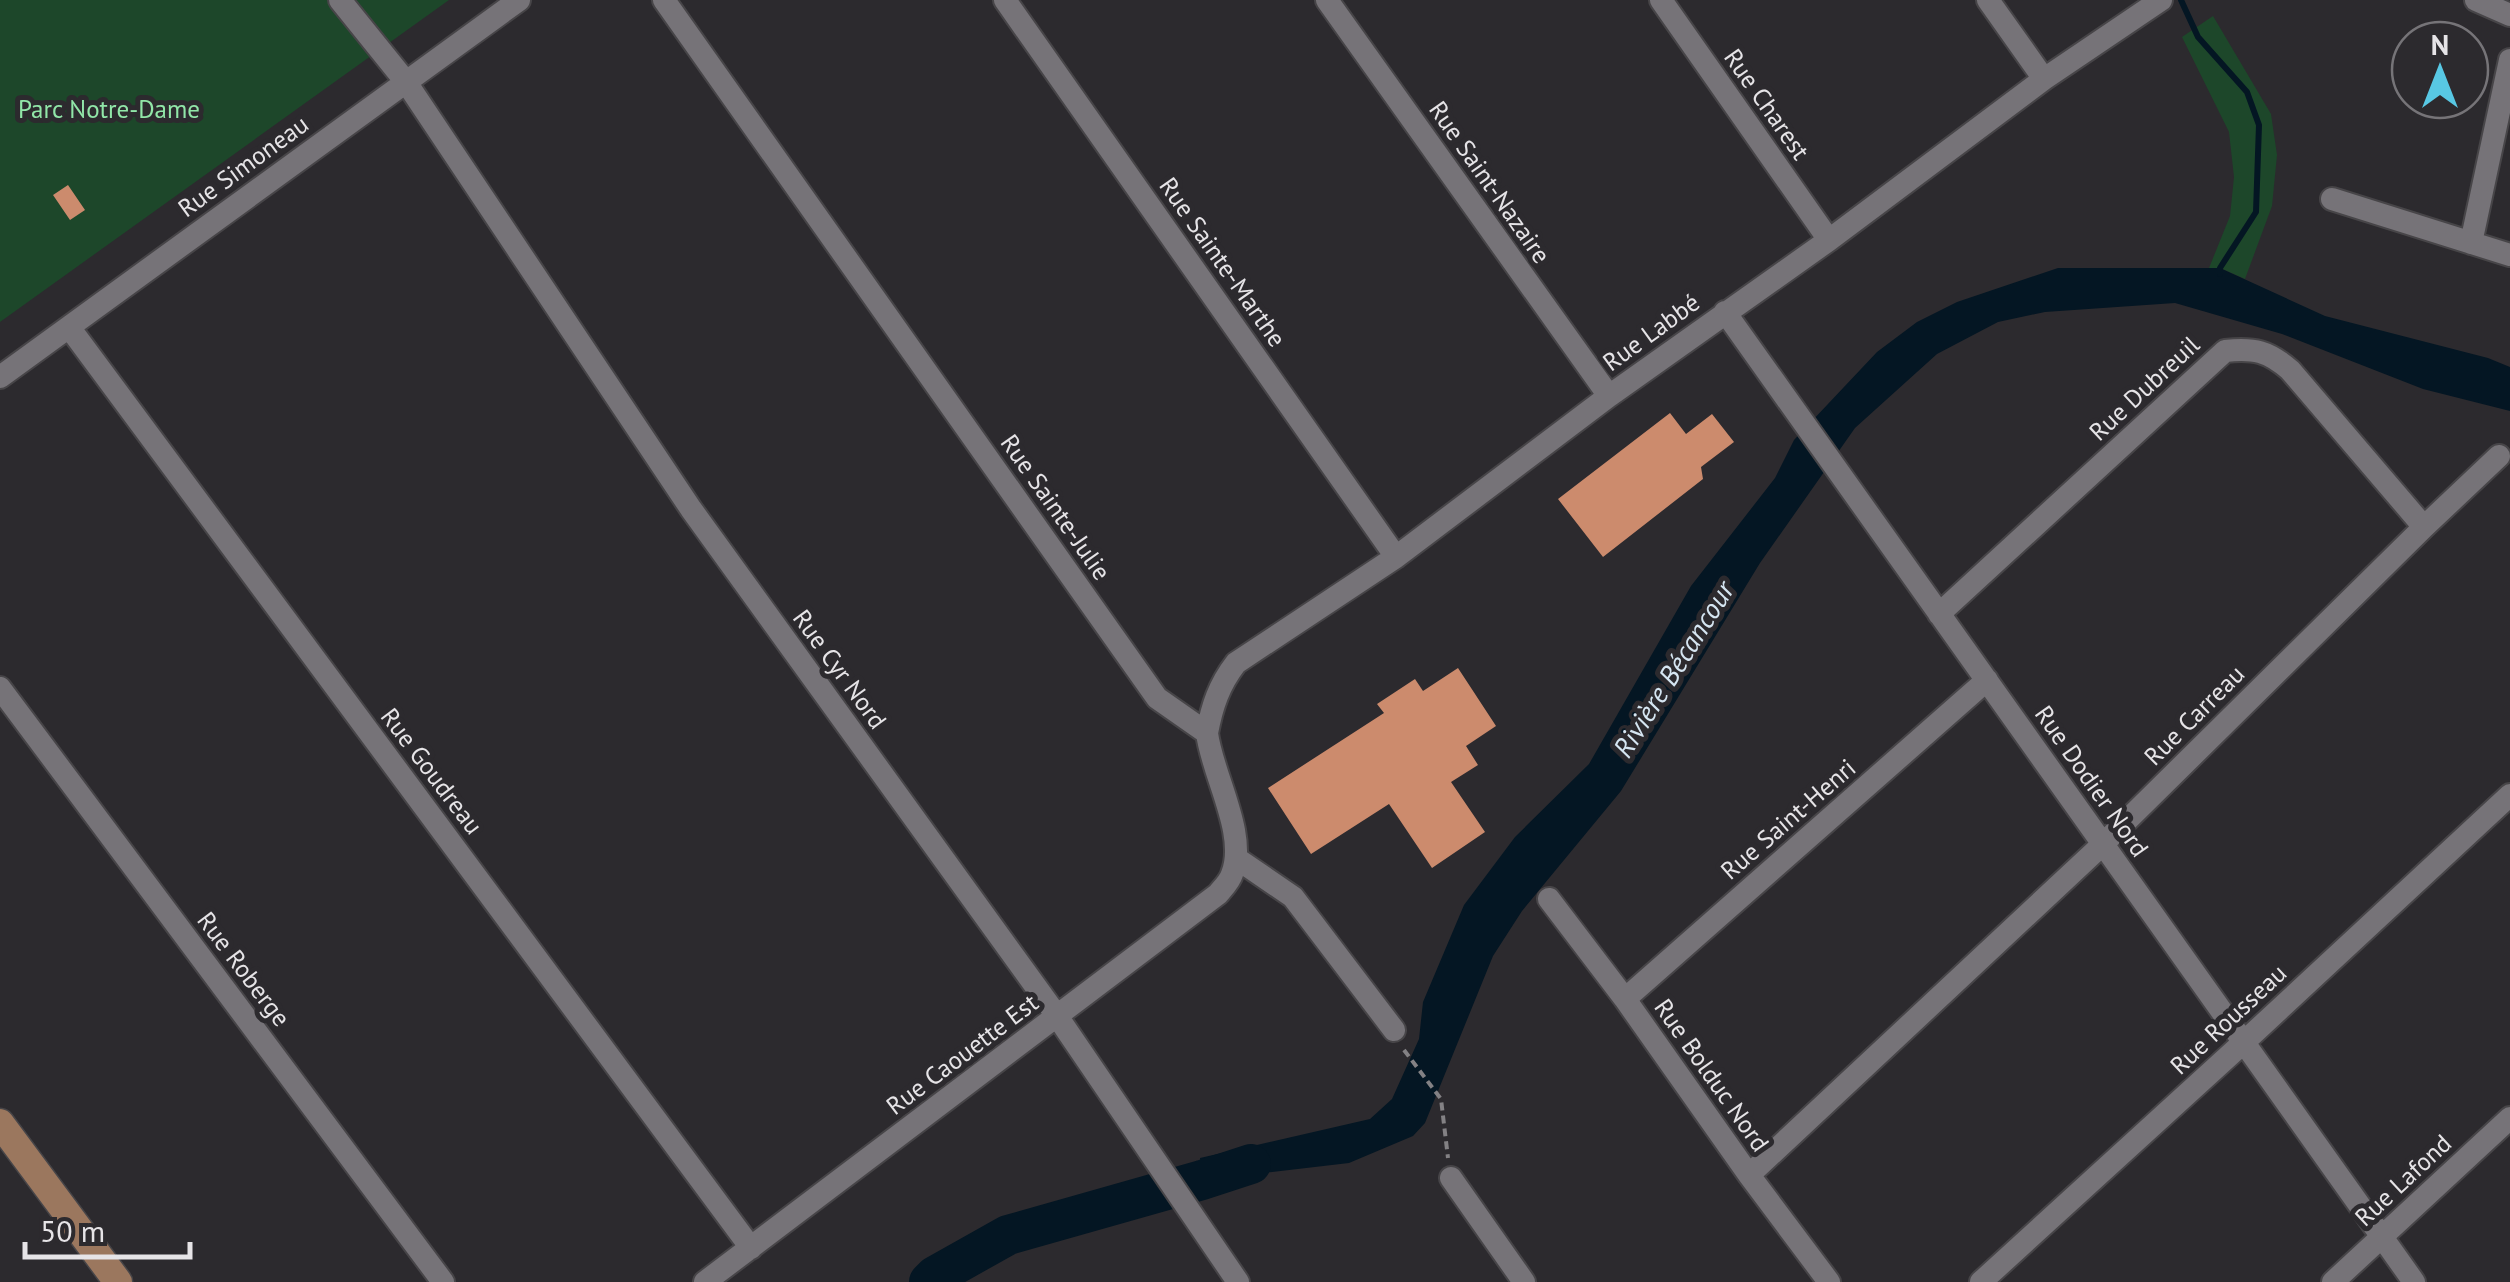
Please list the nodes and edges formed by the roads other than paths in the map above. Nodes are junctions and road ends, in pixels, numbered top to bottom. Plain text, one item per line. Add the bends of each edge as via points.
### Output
1 (340, 0) edge
2 (519, 0) edge
3 (664, 0) edge
4 (1005, 0) edge
5 (1326, 0) edge
6 (1661, 0) edge
7 (1988, 0) edge
8 (2476, 0) edge
9 (2158, 2) edge
10 (2510, 14) edge
11 (2510, 60) edge
12 (2044, 79) junction
13 (406, 82) junction
14 (2332, 199) dead end
15 (1829, 240) junction
16 (2471, 242) junction
17 (2510, 255) edge
18 (1725, 312) junction
19 (68, 327) junction
20 (0, 377) edge
21 (1609, 396) junction
22 (2500, 456) dead end
23 (2424, 528) junction
24 (1396, 557) junction
25 (1939, 614) junction
26 (1986, 680) junction
27 (0, 688) edge
28 (1208, 733) junction
29 (2510, 794) edge
30 (2103, 844) junction
31 (1236, 858) junction
32 (1549, 900) dead end
33 (1625, 999) junction
34 (1057, 1016) junction
35 (1396, 1037) road end
36 (2244, 1042) junction
37 (2510, 1118) edge
38 (0, 1123) edge
39 (1749, 1176) junction
40 (1451, 1178) road end
41 (2382, 1236) junction
42 (751, 1248) junction
43 (1822, 1280) edge
44 (118, 1282) edge
45 (443, 1282) edge
46 (706, 1282) edge
47 (1238, 1282) edge
48 (1524, 1282) edge
49 (1981, 1282) edge
50 (2332, 1282) edge
51 (2414, 1282) edge

1 - 13 street, Rue Cyr Nord
2 - 13 street, Rue Simoneau
3 - 28 street, Rue Sainte-Julie via 1156,698
4 - 24 street, Rue Sainte-Marthe
5 - 21 street, Rue Saint-Nazaire
6 - 15 street, Rue Charest
7 - 12 street
8 - 10 street
9 - 12 street, Rue Labbé
11 - 16 street
12 - 15 street, Rue Labbé
13 - 19 street, Rue Simoneau
13 - 34 street, Rue Cyr Nord via 691,509
14 - 16 street
15 - 18 street, Rue Labbé
16 - 17 street
18 - 21 street, Rue Labbé
18 - 25 street, Rue Dodier Nord
19 - 20 street, Rue Simoneau
19 - 42 street, Rue Goudreau
21 - 24 street, Rue Labbé
22 - 23 street, Rue Carreau
23 - 25 street, Rue Dubreuil via 2278,359 2261,351 2225,351
23 - 30 street, Rue Carreau
24 - 28 street, Rue Labbé via 1236,663 1222,681
25 - 26 street, Rue Dodier Nord
26 - 30 street, Rue Dodier Nord
26 - 33 street, Rue Saint-Henri
27 - 45 street, Rue Roberge
28 - 31 street
29 - 36 street, Rue Rousseau
30 - 36 street, Rue Dodier Nord
30 - 39 street, Rue Carreau
31 - 34 street, Rue Caouette Est via 1218,894
31 - 35 street via 1294,896
32 - 33 street, Rue Bolduc Nord
33 - 39 street, Rue Bolduc Nord
34 - 42 street, Rue Caouette Est
34 - 47 street, Rue Cyr Nord
36 - 41 street, Rue Dodier Nord
36 - 49 street, Rue Rousseau
37 - 41 street, Rue Lafond
38 - 44 main road
39 - 43 street, Rue Bolduc Nord
40 - 48 street
41 - 50 street, Rue Lafond
41 - 51 street, Rue Dodier Nord
42 - 46 street, Rue Caouette Est

